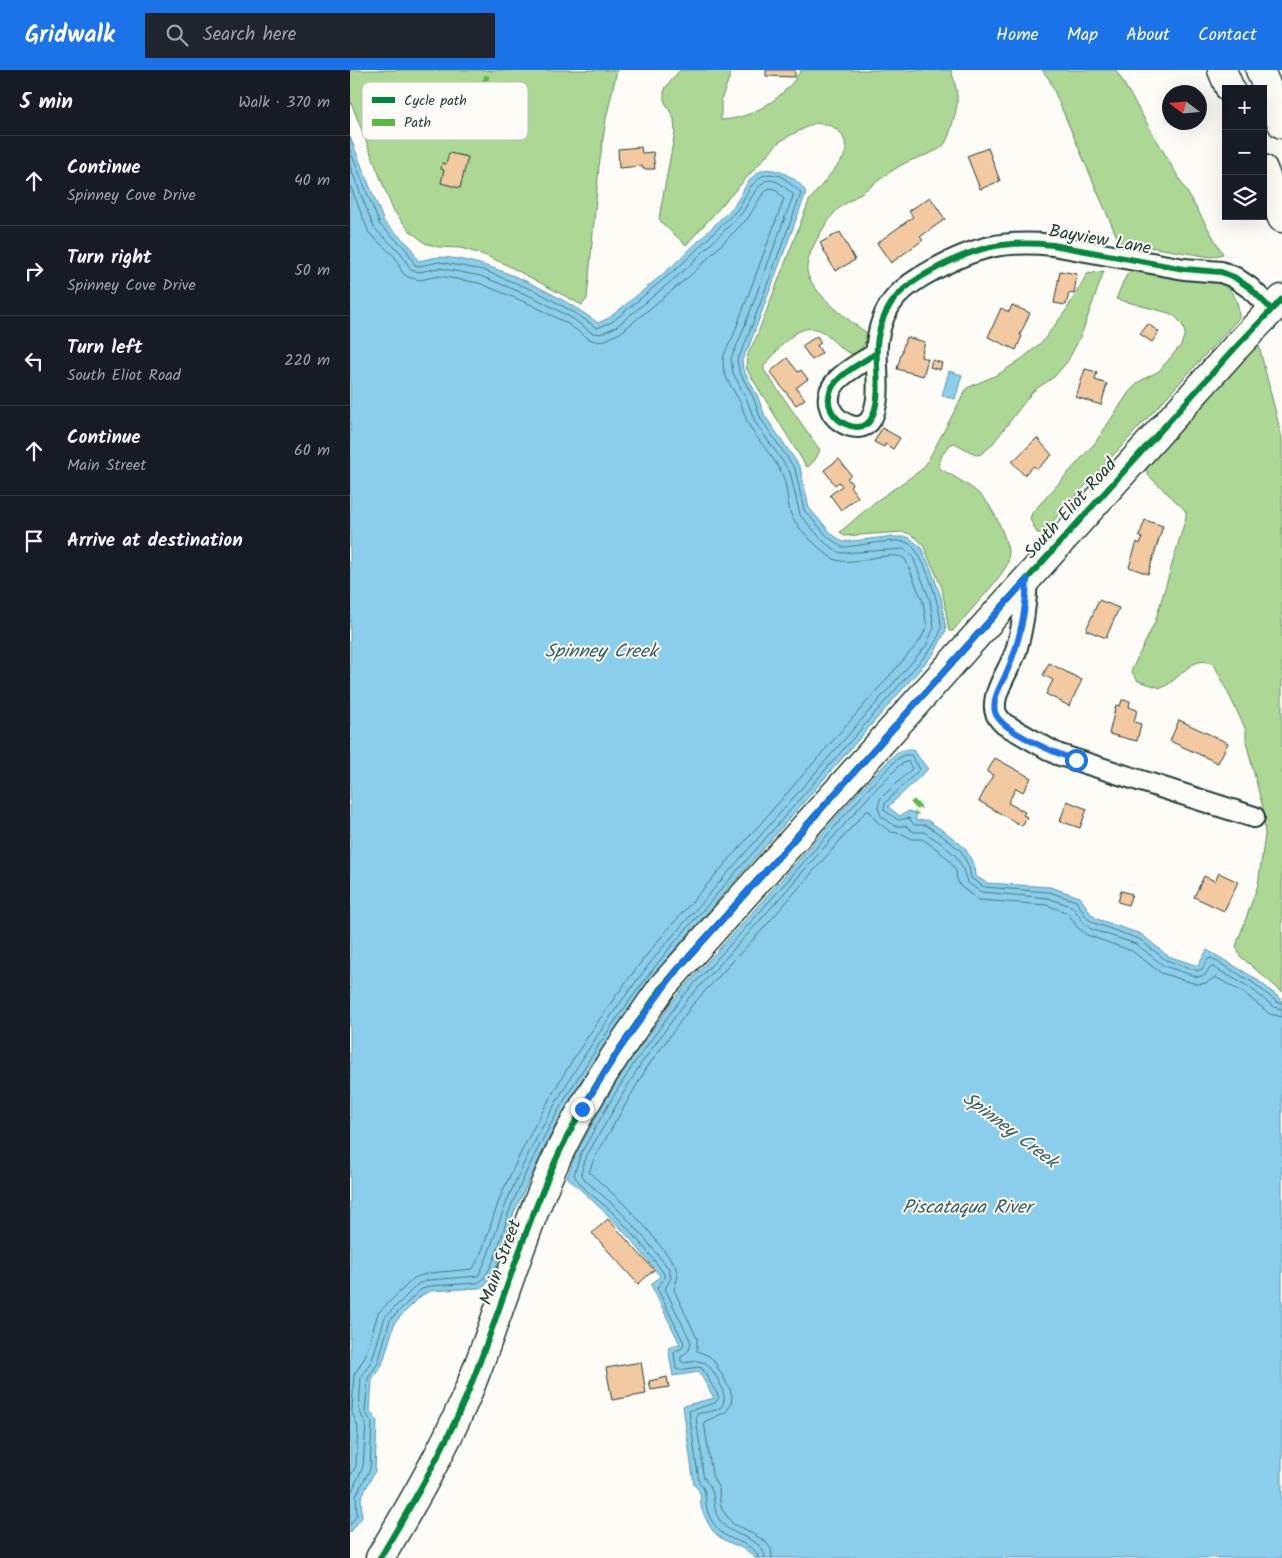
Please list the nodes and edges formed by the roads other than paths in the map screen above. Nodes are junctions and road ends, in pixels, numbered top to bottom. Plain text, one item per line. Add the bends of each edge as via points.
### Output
1 (1222, 70) edge
2 (1260, 70) edge
3 (1228, 85) edge
4 (1282, 124) edge
5 (1265, 175) edge
6 (1282, 218) edge
7 (1277, 304) edge
8 (876, 354) dead end
9 (1027, 579) junction
10 (1254, 817) dead end
11 (664, 986) joint
12 (380, 1558) edge

1 - 3 main road
2 - 4 main road
5 - 6 main road
7 - 8 street, Bayview Lane via 1221,272 1184,269 1053,245 1007,244 960,255 907,286 894,298 885,315
7 - 9 main road, South Eliot Road
9 - 10 street via 1016,652 996,696 998,718 1011,729 1057,754
9 - 11 main road, South Eliot Road
11 - 12 main road, Main Street via 594,1088 559,1153 465,1398 425,1480

